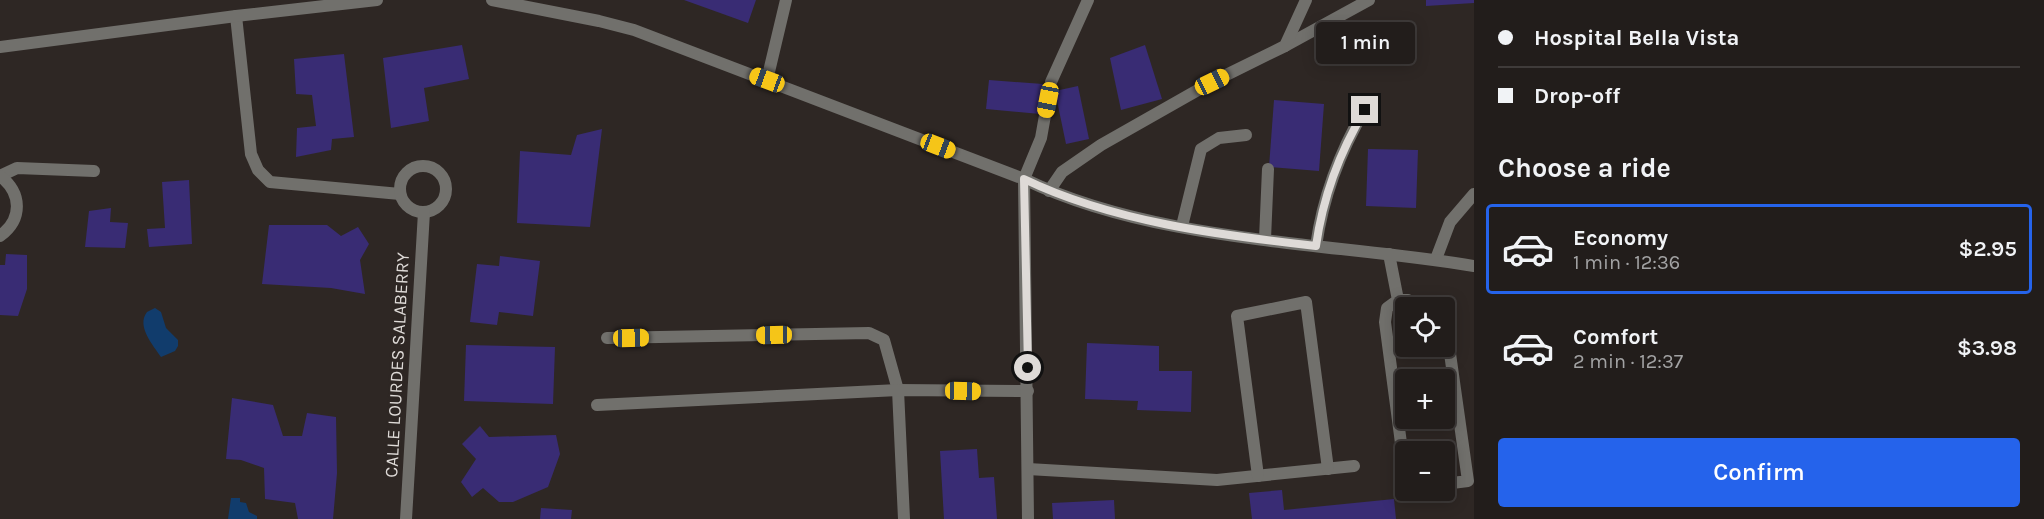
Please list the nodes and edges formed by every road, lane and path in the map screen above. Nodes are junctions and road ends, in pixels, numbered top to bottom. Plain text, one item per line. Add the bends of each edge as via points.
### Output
1 (377, 0) edge
2 (492, 0) edge
3 (786, 0) edge
4 (1088, 0) edge
5 (1306, 0) edge
6 (1369, 0) edge
7 (236, 15) junction
8 (1285, 46) junction
9 (0, 47) edge
10 (767, 80) junction
11 (1365, 110) dead end
12 (1246, 135) dead end
13 (1268, 169) dead end
14 (94, 171) dead end
15 (0, 176) edge
16 (1024, 179) junction
17 (1049, 191) junction
18 (400, 194) junction
19 (1474, 194) edge
20 (424, 212) junction
21 (1182, 226) junction
22 (0, 237) edge
23 (1265, 239) junction
24 (1316, 246) junction
25 (1389, 254) junction
26 (1436, 259) junction
27 (1474, 266) edge
28 (1397, 297) edge
29 (1395, 302) edge
30 (607, 338) dead end
31 (1450, 357) edge
32 (898, 390) junction
33 (1028, 392) junction
34 (597, 405) dead end
35 (1401, 441) edge
36 (1354, 466) dead end
37 (1028, 469) junction
38 (1328, 469) junction
39 (1258, 476) junction
40 (1455, 483) edge
41 (406, 519) edge
42 (904, 519) edge
43 (1028, 519) edge

1 - 7 street
2 - 10 street via 634,30
3 - 10 street
4 - 16 street via 1051,82 1041,138
5 - 8 street
6 - 8 street
7 - 9 street
7 - 18 street via 251,154 258,170 270,182
8 - 17 street via 1101,145 1062,172
10 - 16 street
11 - 24 street via 1343,147 1321,209
12 - 21 street via 1219,138 1202,148
13 - 23 street
14 - 15 street via 17,168
15 - 22 street via 16,194 18,206 10,228
16 - 17 street
16 - 33 street
17 - 21 street via 1150,221
18 - 20 street via 406,206
18 - 20 street via 408,172 422,166 437,171 446,192 438,206
19 - 26 street via 1450,222
20 - 41 street, CALLE LOURDES SALABERRY
21 - 23 street
23 - 24 street
24 - 25 street
25 - 26 street
25 - 28 street
26 - 27 street
29 - 35 street via 1387,308 1385,322
30 - 32 street via 869,333 884,340
31 - 40 street via 1468,481
32 - 33 street
32 - 34 street
32 - 42 street
33 - 37 street
36 - 38 street
37 - 39 street via 1217,480
37 - 43 street
38 - 39 street
38 - 39 street via 1306,302 1237,316

